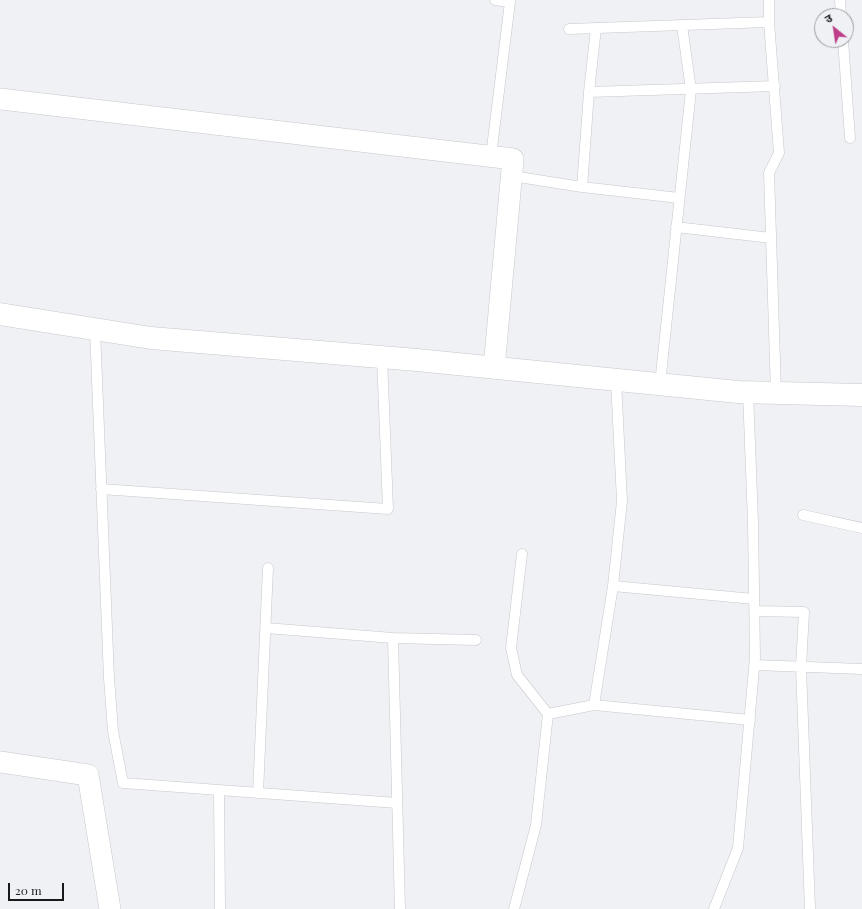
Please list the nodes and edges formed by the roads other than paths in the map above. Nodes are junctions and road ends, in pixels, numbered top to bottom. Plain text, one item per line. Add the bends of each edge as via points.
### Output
1 (495, 0) edge
2 (769, 0) edge
3 (769, 22) junction
4 (682, 25) junction
5 (596, 28) junction
6 (569, 29) dead end
7 (844, 48) edge
8 (775, 86) junction
9 (690, 90) junction
10 (589, 92) junction
11 (0, 99) edge
12 (850, 138) dead end
13 (491, 156) junction
14 (512, 176) junction
15 (582, 187) junction
16 (679, 198) junction
17 (676, 228) junction
18 (771, 238) junction
19 (0, 314) edge
20 (95, 329) junction
21 (382, 357) junction
22 (494, 368) junction
23 (616, 380) junction
24 (660, 384) junction
25 (748, 392) junction
26 (776, 393) junction
27 (862, 395) edge
28 (101, 489) junction
29 (804, 515) dead end
30 (862, 528) edge
31 (522, 554) dead end
32 (268, 568) dead end
33 (613, 586) junction
34 (754, 599) junction
35 (755, 611) junction
36 (266, 628) junction
37 (393, 638) junction
38 (476, 640) dead end
39 (755, 665) junction
40 (800, 667) junction
41 (862, 669) edge
42 (594, 705) junction
43 (548, 714) junction
44 (750, 720) junction
45 (0, 762) edge
46 (219, 790) junction
47 (258, 793) junction
48 (397, 803) junction
49 (110, 909) edge
50 (220, 909) edge
51 (400, 909) edge
52 (514, 909) edge
53 (714, 909) edge
54 (810, 909) edge

1 - 13 lane via 510,2
2 - 3 lane
3 - 4 lane
3 - 8 lane
4 - 5 lane
4 - 9 lane
5 - 6 lane
5 - 10 lane
7 - 12 lane
8 - 9 lane
8 - 18 lane via 780,152 769,173
9 - 10 lane
9 - 16 lane
10 - 15 lane
11 - 13 street
13 - 14 street via 514,159
14 - 15 lane
14 - 22 street
15 - 16 lane
16 - 17 lane
17 - 18 lane
17 - 24 lane
18 - 26 lane
19 - 20 street
20 - 21 street via 151,338
20 - 28 lane
21 - 22 street
21 - 28 lane via 388,509
22 - 23 street
23 - 24 street
23 - 33 lane via 622,501
24 - 25 street
25 - 26 street
25 - 34 lane
26 - 27 street
28 - 46 lane via 112,731 123,783
29 - 30 lane
31 - 43 lane via 511,648 517,675
32 - 36 lane
33 - 34 lane
33 - 42 lane
34 - 35 lane
35 - 39 lane
35 - 40 lane via 804,612
36 - 37 lane
36 - 47 lane
37 - 38 lane
37 - 48 lane
39 - 40 lane
39 - 44 lane
40 - 41 lane
40 - 54 lane
42 - 43 lane
42 - 44 lane
43 - 52 lane via 536,825
44 - 53 lane via 738,848
45 - 49 street via 88,775
46 - 47 lane
46 - 50 lane
47 - 48 lane
48 - 51 lane

